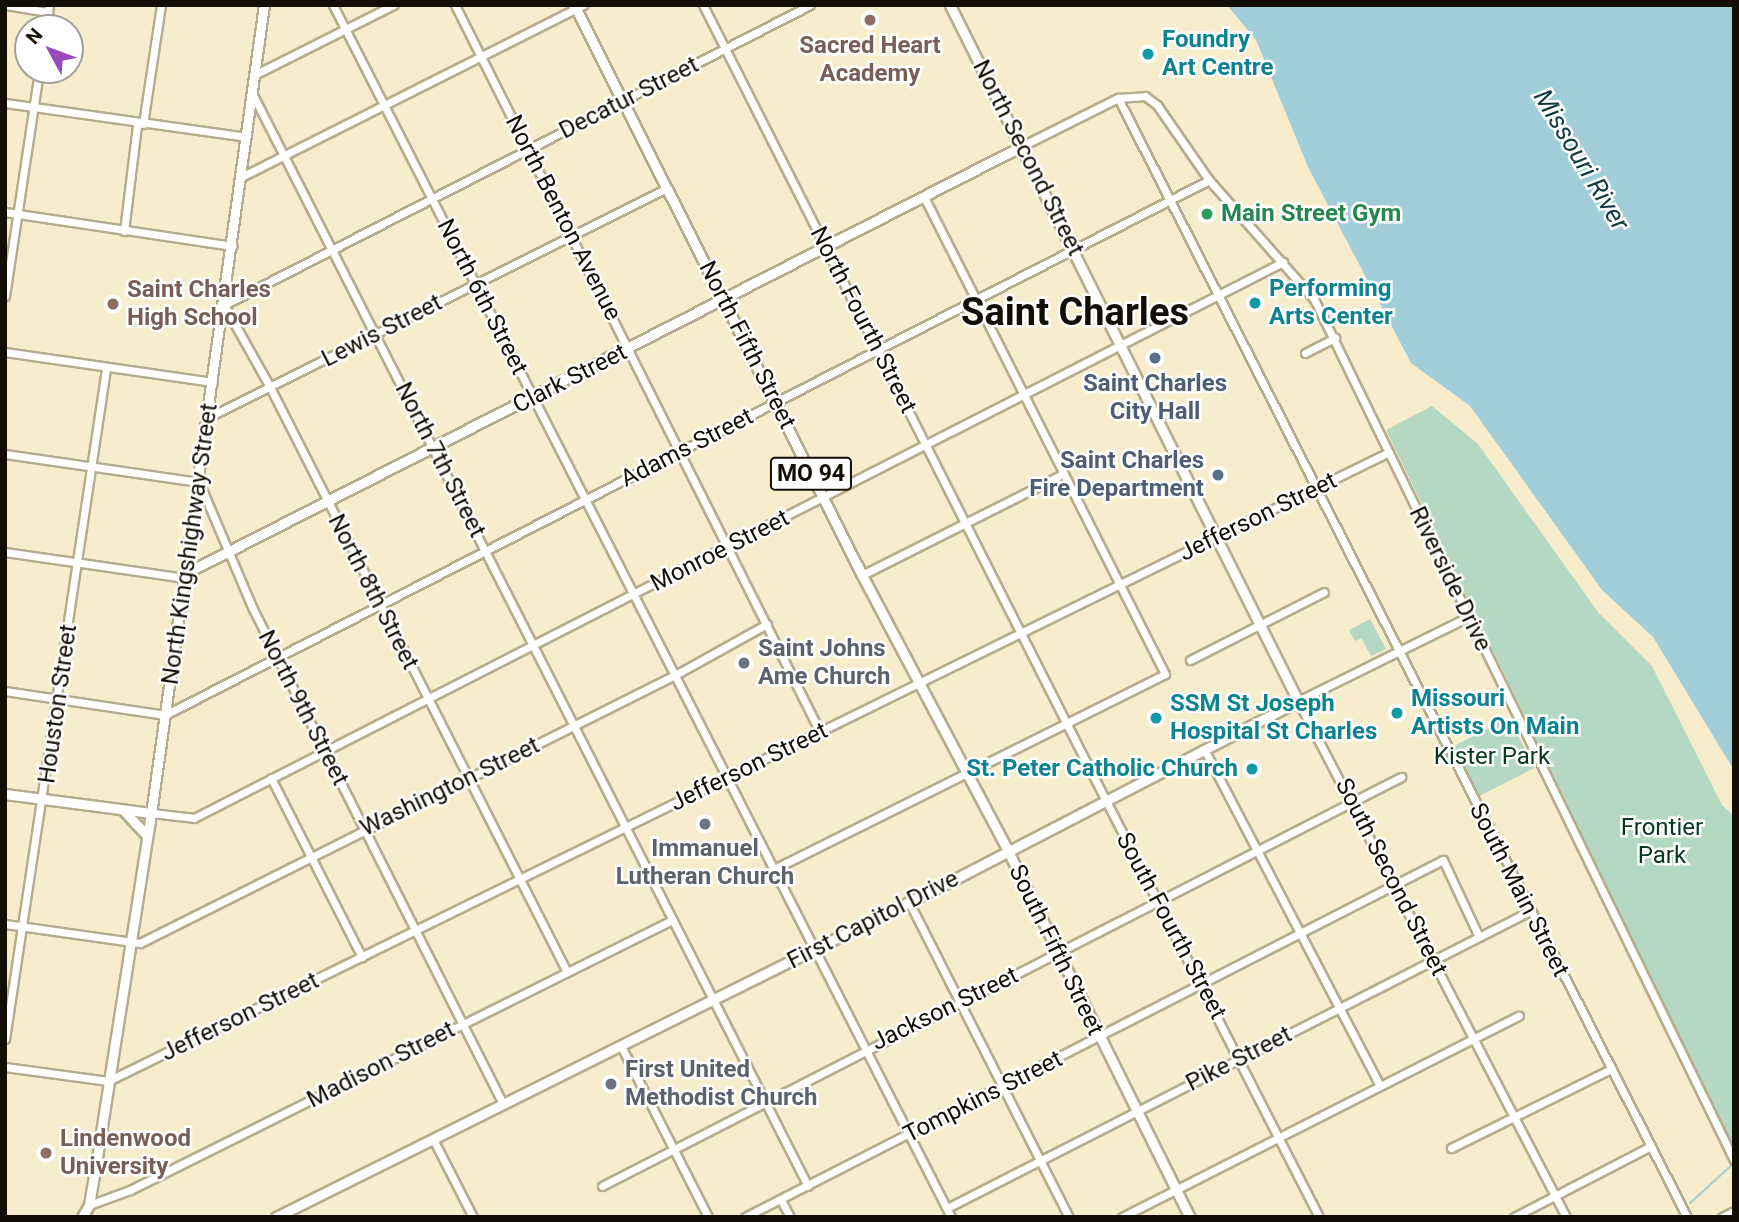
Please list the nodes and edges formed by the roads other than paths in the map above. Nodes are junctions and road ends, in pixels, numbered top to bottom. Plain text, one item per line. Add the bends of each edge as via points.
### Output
1 (6, 5) edge
2 (160, 5) edge
3 (264, 5) edge
4 (333, 5) edge
5 (393, 5) edge
6 (455, 5) edge
7 (703, 5) edge
8 (810, 5) edge
9 (950, 5) edge
10 (578, 6) edge
11 (48, 9) edge
12 (345, 29) junction
13 (725, 49) junction
14 (482, 56) junction
15 (254, 75) junction
16 (37, 84) edge
17 (252, 93) junction
18 (1118, 98) junction
19 (623, 101) junction
20 (5, 103) edge
21 (383, 105) junction
22 (33, 107) junction
23 (140, 125) junction
24 (246, 137) junction
25 (1020, 147) junction
26 (528, 149) junction
27 (285, 155) junction
28 (241, 177) junction
29 (1209, 180) junction
30 (667, 188) junction
31 (924, 197) junction
32 (431, 199) junction
33 (1171, 201) junction
34 (5, 212) edge
35 (18, 214) junction
36 (124, 231) junction
37 (572, 236) junction
38 (232, 246) junction
39 (826, 247) junction
40 (333, 249) junction
41 (1076, 251) junction
42 (1283, 262) junction
43 (475, 284) junction
44 (5, 296) edge
45 (1219, 296) junction
46 (723, 300) junction
47 (976, 301) junction
48 (223, 305) junction
49 (376, 334) junction
50 (1335, 338) junction
51 (1124, 345) junction
52 (628, 349) junction
53 (878, 350) junction
54 (5, 352) edge
55 (1305, 353) dead end
56 (106, 369) junction
57 (213, 382) junction
58 (270, 387) junction
59 (1024, 395) junction
60 (533, 398) junction
61 (777, 402) junction
62 (209, 417) junction
63 (928, 444) junction
64 (434, 448) junction
65 (680, 452) junction
66 (1389, 452) junction
67 (5, 454) edge
68 (92, 468) junction
69 (1063, 474) junction
70 (199, 482) junction
71 (1316, 488) junction
72 (823, 498) junction
73 (585, 500) junction
74 (327, 502) junction
75 (967, 523) junction
76 (1217, 537) junction
77 (728, 547) junction
78 (486, 551) junction
79 (5, 552) edge
80 (229, 552) junction
81 (78, 562) junction
82 (862, 575) junction
83 (185, 578) junction
84 (1120, 587) junction
85 (1324, 592) dead end
86 (634, 595) junction
87 (379, 605) junction
88 (1468, 617) junction
89 (1260, 623) junction
90 (767, 624) junction
91 (1023, 635) junction
92 (534, 645) junction
93 (1396, 651) junction
94 (278, 657) junction
95 (1190, 660) dead end
96 (675, 675) junction
97 (920, 684) junction
98 (5, 691) edge
99 (60, 699) junction
100 (427, 699) junction
101 (1298, 701) junction
102 (165, 715) junction
103 (1067, 722) junction
104 (575, 726) junction
105 (820, 732) junction
106 (1204, 749) junction
107 (326, 751) junction
108 (967, 772) junction
109 (725, 777) junction
110 (1401, 777) dead end
111 (271, 778) junction
112 (468, 778) junction
113 (5, 794) edge
114 (44, 800) junction
115 (1106, 800) junction
116 (1352, 802) junction
117 (123, 810) junction
118 (151, 813) junction
119 (626, 827) junction
120 (365, 830) junction
121 (148, 836) junction
122 (1009, 851) junction
123 (1257, 851) junction
124 (311, 857) junction
125 (772, 870) junction
126 (519, 882) junction
127 (1395, 885) junction
128 (909, 902) junction
129 (1158, 902) junction
130 (1530, 911) junction
131 (672, 920) junction
132 (5, 925) edge
133 (21, 927) junction
134 (416, 932) junction
135 (1300, 934) junction
136 (1479, 937) junction
137 (131, 942) junction
138 (815, 949) junction
139 (1056, 954) junction
140 (362, 957) junction
141 (1433, 960) junction
142 (567, 972) junction
143 (1201, 985) junction
144 (713, 1000) junction
145 (961, 1004) junction
146 (1339, 1008) junction
147 (1519, 1016) dead end
148 (464, 1023) junction
149 (1098, 1038) junction
150 (1475, 1038) junction
151 (5, 1039) edge
152 (621, 1046) junction
153 (866, 1048) junction
154 (1241, 1058) junction
155 (5, 1067) edge
156 (1611, 1069) junction
157 (108, 1081) junction
158 (1380, 1086) junction
159 (1003, 1087) junction
160 (503, 1104) junction
161 (765, 1104) junction
162 (1136, 1112) junction
163 (1516, 1118) junction
164 (910, 1135) junction
165 (1280, 1137) junction
166 (433, 1139) junction
167 (1651, 1146) junction
168 (1451, 1148) dead end
169 (673, 1149) junction
170 (1732, 1157) edge
171 (1040, 1160) junction
172 (602, 1186) dead end
173 (808, 1186) junction
174 (1176, 1189) junction
175 (1556, 1195) junction
176 (781, 1200) junction
177 (89, 1205) junction
178 (947, 1208) junction
179 (1734, 1211) edge
180 (82, 1217) edge
181 (92, 1217) edge
182 (276, 1217) edge
183 (473, 1217) edge
184 (708, 1217) edge
185 (745, 1217) edge
186 (790, 1217) edge
187 (951, 1217) edge
188 (1069, 1217) edge
189 (1122, 1217) edge
190 (1190, 1217) edge
191 (1319, 1217) edge
192 (1514, 1217) edge
193 (1566, 1217) edge
194 (1687, 1217) edge
195 (1722, 1217) edge

1 - 11 street
2 - 23 street
3 - 15 main road, North Kingshighway Street
4 - 12 street, North 6th Street
5 - 12 street
6 - 14 street, North Benton Avenue
7 - 13 street, North Fourth Street
8 - 13 street, Decatur Street
9 - 25 main road, North Second Street
10 - 14 street
10 - 19 main road, North Fifth Street
12 - 15 street
12 - 21 street, North 6th Street
13 - 19 street, Decatur Street
13 - 39 street, North Fourth Street
14 - 21 street
14 - 26 street, North Benton Avenue
15 - 17 main road, North Kingshighway Street
16 - 22 street
17 - 24 main road, North Kingshighway Street
17 - 27 street, North 7th Street
18 - 25 street, Clark Street
18 - 29 street, Riverside Drive via 1138,94 1152,100
18 - 33 street, South Main Street
19 - 26 street, Decatur Street
19 - 30 main road, North Fifth Street
20 - 22 street
21 - 27 street
21 - 32 street, North 6th Street
22 - 23 street
22 - 35 street
23 - 24 street
23 - 36 street
24 - 28 main road, North Kingshighway Street
25 - 31 main road, Clark Street
25 - 41 main road, North Second Street
26 - 32 street, Decatur Street
26 - 37 street, North Benton Avenue
27 - 28 street
27 - 40 street, North 7th Street
28 - 38 main road, North Kingshighway Street
29 - 33 street, Adams Street
29 - 42 street, Riverside Drive
30 - 37 street, Lewis Street
30 - 46 main road, North Fifth Street
31 - 39 main road, Clark Street
31 - 47 street
32 - 40 street, Decatur Street
32 - 43 street, North 6th Street
33 - 41 street, Adams Street
33 - 45 street, South Main Street
34 - 35 street
35 - 36 street
35 - 44 street
36 - 38 street
37 - 43 street, Lewis Street
37 - 52 street, North Benton Avenue
38 - 48 main road, North Kingshighway Street
39 - 46 main road, Clark Street
39 - 53 street, North Fourth Street
40 - 48 street, Decatur Street
40 - 49 street, North 7th Street
41 - 47 street, Adams Street
41 - 51 main road, North Second Street
42 - 45 street, Monroe Street
42 - 50 street, Riverside Drive via 1314,299
43 - 49 street, Lewis Street
43 - 60 street, North 6th Street
45 - 51 street, Monroe Street
45 - 71 street, South Main Street
46 - 52 main road, Clark Street
46 - 61 main road, North Fifth Street / MO 94
47 - 53 street, Adams Street
47 - 59 street
48 - 57 main road, North Kingshighway Street
48 - 58 street, North 8th Street
49 - 58 street, Lewis Street
49 - 64 street, North 7th Street
50 - 55 street
50 - 66 street, Riverside Drive
51 - 59 street, Monroe Street
51 - 76 main road, North Second Street
52 - 60 main road, Clark Street
52 - 65 street, North Benton Avenue
53 - 61 street, Adams Street
53 - 63 street, North Fourth Street
54 - 56 street
56 - 57 street
56 - 68 street, Houston Street
57 - 62 main road, North Kingshighway Street
58 - 62 street, Lewis Street
58 - 74 street, North 8th Street
59 - 63 street, Monroe Street
59 - 69 street
60 - 64 main road, Clark Street
60 - 73 street, North 6th Street
61 - 65 street, Adams Street
61 - 72 main road, North Fifth Street / MO 94
62 - 70 main road, North Kingshighway Street
63 - 72 street, Monroe Street
63 - 75 street, North Fourth Street
64 - 74 main road, Clark Street
64 - 78 street, North 7th Street
65 - 73 street, Adams Street
65 - 77 street, North Benton Avenue
66 - 71 street, Jefferson Street
66 - 88 street, Riverside Drive
67 - 68 street
68 - 70 street
68 - 81 street, Houston Street
69 - 75 street
69 - 84 street
70 - 80 street, North 9th Street
70 - 83 main road, North Kingshighway Street
71 - 76 street, Jefferson Street
71 - 93 street, South Main Street
72 - 77 street, Monroe Street
72 - 82 main road, North Fifth Street / MO 94
73 - 78 street, Adams Street
73 - 86 street, North 6th Street
74 - 80 main road, Clark Street
74 - 87 street, North 8th Street
75 - 82 street
75 - 91 street, North Fourth Street
76 - 84 street, Jefferson Street
76 - 89 main road, South Second Street
77 - 86 street, Monroe Street
77 - 90 street, North Benton Avenue
78 - 87 street, Adams Street
78 - 92 street, North 7th Street
79 - 81 street
80 - 83 main road, Clark Street
80 - 94 street, North 9th Street
81 - 83 street
81 - 99 street, Houston Street
82 - 97 main road, North Fifth Street / MO 94
83 - 102 main road, North Kingshighway Street
84 - 91 street, Jefferson Street
84 - 103 street via 1165,674
85 - 89 street
86 - 92 street, Monroe Street
86 - 96 street, North 6th Street
87 - 94 street, Adams Street
87 - 100 street, North 8th Street
88 - 93 street, First Capitol Drive
88 - 170 street, Riverside Drive
89 - 95 street
89 - 101 main road, South Second Street
90 - 96 street, Washington Street
90 - 105 street, North Benton Avenue
91 - 97 street, Jefferson Street
91 - 103 street, South Fourth Street
92 - 100 street, Monroe Street
92 - 104 street, North 7th Street
93 - 101 street, First Capitol Drive
93 - 130 street, South Main Street
94 - 102 street, Adams Street
94 - 107 street, North 9th Street
96 - 104 street, Washington Street
96 - 109 street, North 6th Street
97 - 105 street, Jefferson Street
97 - 108 main road, South Fifth Street / MO 94
98 - 99 street
99 - 102 street
99 - 114 street, Houston Street
100 - 107 street, Monroe Street
100 - 112 street, North 8th Street
101 - 106 main road, First Capitol Drive
101 - 116 street, South Second Street
102 - 118 main road, North Kingshighway Street
103 - 108 street
103 - 115 street, South Fourth Street
104 - 112 street, Washington Street
104 - 119 street, North 7th Street
105 - 109 street, Jefferson Street
106 - 115 main road, First Capitol Drive
106 - 123 street
107 - 111 street, Monroe Street
107 - 120 street, North 9th Street
108 - 122 main road, South Fifth Street / MO 94
108 - 125 street
109 - 119 street, Jefferson Street
109 - 125 street, North 6th Street
110 - 116 street, Jackson Street
111 - 118 street, Monroe Street via 194,818
111 - 124 street
112 - 120 street, Washington Street
112 - 126 street, North 8th Street
113 - 114 main road
114 - 117 main road
114 - 133 street, Houston Street
115 - 122 main road, First Capitol Drive
115 - 129 street, South Fourth Street
116 - 123 street, Jackson Street
116 - 127 street, South Second Street
117 - 118 main road
117 - 121 main road
118 - 121 main road, North Kingshighway Street
119 - 126 street, Jefferson Street
119 - 131 street, North 7th Street
120 - 124 street, Washington Street
120 - 134 street, North 9th Street
121 - 137 main road, North Kingshighway Street
122 - 128 main road, First Capitol Drive
122 - 139 main road, South Fifth Street
123 - 129 street, Jackson Street
123 - 135 street
124 - 137 street, Washington Street via 140,943
124 - 140 street
125 - 138 street, North 6th Street
126 - 134 street, Jefferson Street
126 - 142 street, North 8th Street
127 - 135 street, Tompkins Street
127 - 136 street, Tompkins Street via 1443,860
127 - 141 street, South Second Street
128 - 138 main road, First Capitol Drive
128 - 145 street
129 - 139 street, Jackson Street
129 - 143 street, South Fourth Street
130 - 136 street, Pike Street
130 - 156 street, South Main Street
131 - 142 street, Madison Street
131 - 144 street, North 7th Street
132 - 133 street
133 - 137 street
133 - 151 street, Houston Street
134 - 140 street, Jefferson Street
134 - 148 street, North 9th Street
135 - 143 street, Tompkins Street
135 - 146 street
136 - 141 street, Pike Street
137 - 157 main road, North Kingshighway Street
138 - 144 main road, First Capitol Drive
138 - 153 street, North 6th Street
139 - 145 street, Jackson Street
139 - 149 main road, South Fifth Street
140 - 157 street, Jefferson Street
141 - 146 street, Pike Street
141 - 150 street, South Second Street
142 - 148 street, Madison Street
143 - 149 street, Tompkins Street
143 - 154 street, South Fourth Street
144 - 152 main road, First Capitol Drive
144 - 161 street, North 7th Street
145 - 153 street, Jackson Street
145 - 159 street
146 - 154 street, Pike Street
146 - 158 street
147 - 150 street
148 - 160 street, North 9th Street
148 - 177 street, Madison Street via 130,1190
149 - 159 street, Tompkins Street
149 - 162 main road, South Fifth Street
150 - 158 street
150 - 163 street, South Second Street
152 - 160 main road, First Capitol Drive
152 - 169 street
153 - 161 street, Jackson Street
153 - 164 street, North 6th Street
154 - 162 street, Pike Street
154 - 165 street, South Fourth Street
155 - 157 street
156 - 163 street
156 - 167 street, South Main Street
157 - 177 main road, North Kingshighway Street
158 - 165 street
159 - 164 street, Tompkins Street
159 - 171 street
160 - 166 main road, First Capitol Drive
161 - 169 street, Jackson Street
161 - 173 street, North 7th Street
162 - 171 street, Pike Street
162 - 174 main road, South Fifth Street
163 - 168 street
163 - 175 street, South Second Street
164 - 173 street, Tompkins Street
164 - 178 street, North 6th Street
165 - 174 street
165 - 191 street, South Fourth Street
166 - 182 main road, First Capitol Drive
166 - 183 street
167 - 175 street
167 - 194 street, South Main Street
169 - 172 street, Jackson Street
169 - 184 street
171 - 178 street, Pike Street
171 - 188 street
173 - 176 street, Tompkins Street
174 - 189 street
174 - 190 main road, South Fifth Street
175 - 192 street
175 - 193 street, South Second Street
176 - 185 street, Tompkins Street
176 - 186 street
177 - 180 main road
177 - 181 main road
178 - 187 street, North 6th Street
179 - 195 street

